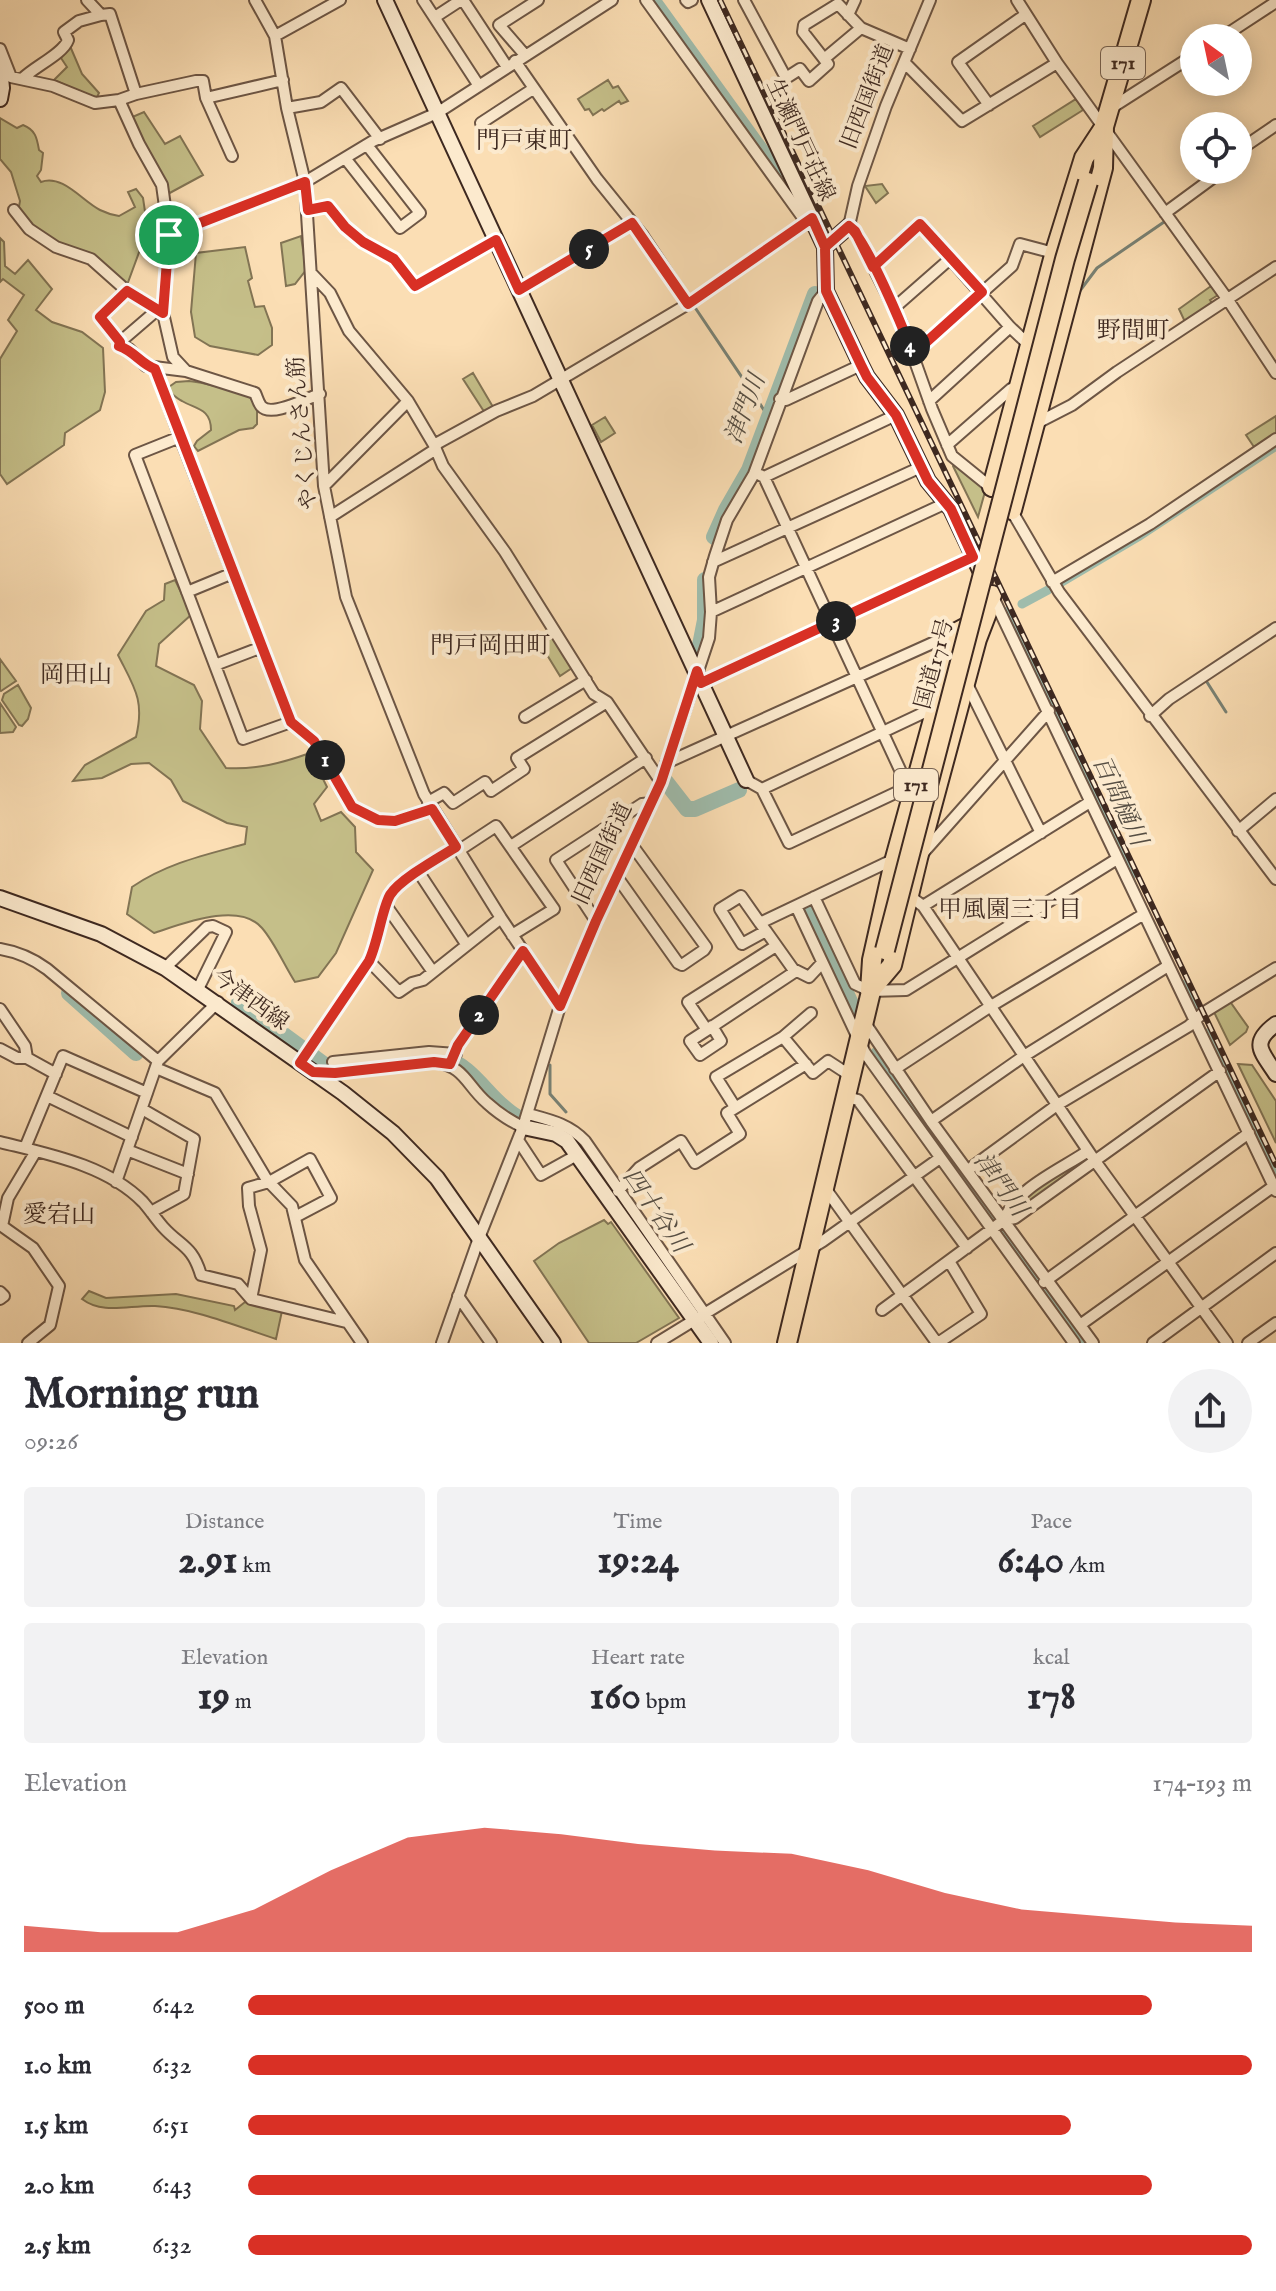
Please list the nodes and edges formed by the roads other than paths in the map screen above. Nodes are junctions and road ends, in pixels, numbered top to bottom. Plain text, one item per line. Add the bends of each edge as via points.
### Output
1 (87, 0) edge
2 (255, 0) edge
3 (340, 0) edge
4 (385, 0) edge
5 (423, 0) edge
6 (462, 0) edge
7 (612, 0) edge
8 (646, 0) edge
9 (709, 0) edge
10 (744, 0) edge
11 (855, 0) edge
12 (930, 0) edge
13 (1141, 0) edge
14 (531, 2) edge
15 (1276, 2) edge
16 (593, 5) edge
17 (1023, 6) edge
18 (101, 15) junction
19 (848, 15) junction
20 (435, 17) junction
21 (1242, 24) edge
22 (861, 28) junction
23 (275, 36) junction
24 (0, 49) edge
25 (910, 49) junction
26 (824, 59) junction
27 (516, 61) junction
28 (905, 63) junction
29 (1057, 63) junction
30 (1180, 65) edge
31 (0, 67) edge
32 (22, 79) junction
33 (283, 80) junction
34 (479, 86) junction
35 (533, 89) junction
36 (136, 94) junction
37 (206, 98) junction
38 (0, 99) edge
39 (119, 100) junction
40 (989, 105) junction
41 (287, 108) junction
42 (437, 113) junction
43 (1107, 118) junction
44 (481, 123) dead end
45 (1276, 125) edge
46 (380, 139) junction
47 (1252, 141) edge
48 (367, 145) junction
49 (232, 156) dead end
50 (345, 158) junction
51 (305, 182) junction
52 (1204, 184) edge
53 (14, 210) dead end
54 (308, 210) junction
55 (1165, 213) junction
56 (809, 220) junction
57 (632, 223) junction
58 (849, 226) junction
59 (169, 235) junction
60 (496, 240) junction
61 (825, 247) junction
62 (1054, 253) junction
63 (951, 258) junction
64 (873, 267) junction
65 (1276, 267) edge
66 (311, 273) junction
67 (519, 290) junction
68 (127, 291) junction
69 (826, 291) junction
70 (982, 292) junction
71 (1228, 300) junction
72 (688, 304) junction
73 (894, 308) junction
74 (160, 312) junction
75 (1010, 327) junction
76 (120, 342) junction
77 (1029, 345) junction
78 (913, 354) junction
79 (861, 365) junction
80 (155, 369) junction
81 (186, 371) junction
82 (1276, 373) edge
83 (561, 380) junction
84 (1018, 386) junction
85 (320, 394) junction
86 (780, 399) junction
87 (408, 401) junction
88 (929, 401) junction
89 (896, 415) junction
90 (1009, 418) junction
91 (1033, 424) junction
92 (180, 437) junction
93 (1276, 439) edge
94 (947, 445) junction
95 (435, 447) junction
96 (921, 467) junction
97 (759, 475) junction
98 (324, 486) junction
99 (992, 487) junction
100 (946, 503) junction
101 (1012, 510) junction
102 (330, 517) junction
103 (788, 528) junction
104 (973, 557) junction
105 (713, 562) junction
106 (806, 568) junction
107 (233, 573) junction
108 (1052, 582) junction
109 (187, 592) junction
110 (992, 595) junction
111 (711, 612) junction
112 (831, 623) junction
113 (1276, 628) edge
114 (968, 632) junction
115 (262, 647) junction
116 (215, 665) junction
117 (946, 674) junction
118 (699, 677) junction
119 (858, 678) junction
120 (586, 680) junction
121 (966, 682) junction
122 (607, 702) junction
123 (1049, 711) junction
124 (935, 713) junction
125 (1150, 716) junction
126 (525, 717) dead end
127 (291, 722) junction
128 (883, 733) junction
129 (726, 736) junction
130 (646, 758) junction
131 (1006, 761) junction
132 (666, 763) junction
133 (746, 780) joint
134 (661, 782) junction
135 (912, 788) junction
136 (762, 789) junction
137 (1276, 799) edge
138 (1090, 802) junction
139 (652, 803) junction
140 (430, 805) junction
141 (1238, 831) junction
142 (1041, 833) junction
143 (632, 845) junction
144 (511, 846) junction
145 (457, 849) junction
146 (918, 858) junction
147 (1117, 859) junction
148 (894, 862) junction
149 (418, 871) junction
150 (617, 877) junction
151 (1276, 879) edge
152 (0, 898) edge
153 (805, 902) junction
154 (917, 902) junction
155 (387, 907) junction
156 (1144, 914) junction
157 (501, 918) junction
158 (596, 921) junction
159 (763, 927) junction
160 (512, 935) junction
161 (466, 944) junction
162 (776, 946) junction
163 (0, 949) edge
164 (523, 951) junction
165 (956, 956) junction
166 (369, 961) junction
167 (822, 963) junction
168 (1168, 966) junction
169 (165, 968) junction
170 (1276, 968) edge
171 (796, 971) junction
172 (433, 972) junction
173 (198, 989) junction
174 (870, 991) junction
175 (218, 1002) junction
176 (560, 1006) junction
177 (991, 1006) junction
178 (0, 1009) edge
179 (811, 1013) dead end
180 (1195, 1019) junction
181 (864, 1021) junction
182 (1276, 1024) edge
183 (783, 1037) junction
184 (859, 1043) junction
185 (0, 1049) edge
186 (1024, 1056) junction
187 (27, 1058) junction
188 (453, 1059) junction
189 (307, 1060) junction
190 (333, 1062) dead end
191 (806, 1064) junction
192 (157, 1065) junction
193 (895, 1069) junction
194 (1220, 1071) junction
195 (56, 1074) junction
196 (1276, 1074) edge
197 (851, 1076) junction
198 (147, 1093) junction
199 (47, 1096) junction
200 (847, 1097) junction
201 (1057, 1105) junction
202 (735, 1107) junction
203 (142, 1109) junction
204 (931, 1121) junction
205 (523, 1127) junction
206 (1249, 1133) junction
207 (132, 1137) junction
208 (0, 1142) edge
209 (30, 1150) junction
210 (127, 1150) junction
211 (1088, 1151) junction
212 (577, 1155) junction
213 (940, 1158) junction
214 (1095, 1161) junction
215 (968, 1170) junction
216 (188, 1174) junction
217 (914, 1176) junction
218 (116, 1182) junction
219 (269, 1182) junction
220 (825, 1188) junction
221 (1275, 1188) edge
222 (618, 1191) junction
223 (151, 1212) junction
224 (1135, 1216) junction
225 (295, 1217) junction
226 (850, 1222) junction
227 (998, 1225) junction
228 (479, 1238) junction
229 (967, 1248) junction
230 (810, 1249) junction
231 (1276, 1253) edge
232 (949, 1261) junction
233 (1168, 1262) junction
234 (1047, 1280) junction
235 (1036, 1289) junction
236 (0, 1292) edge
237 (903, 1295) junction
238 (458, 1296) junction
239 (0, 1299) edge
240 (251, 1299) junction
241 (1201, 1307) junction
242 (882, 1310) dead end
243 (699, 1316) junction
244 (346, 1322) junction
245 (1276, 1323) edge
246 (1080, 1325) junction
247 (28, 1343) edge
248 (362, 1343) edge
249 (442, 1343) edge
250 (491, 1343) edge
251 (553, 1343) edge
252 (657, 1343) edge
253 (711, 1343) edge
254 (725, 1343) edge
255 (787, 1343) edge
256 (938, 1343) edge
257 (1074, 1343) edge
258 (1093, 1343) edge
259 (1153, 1343) edge
260 (1227, 1343) edge
261 (1248, 1343) edge

1 - 18 street
2 - 23 street, やくじんさん筋
3 - 23 street
4 - 42 street
5 - 20 street
6 - 20 street
6 - 27 street
7 - 16 street
8 - 56 street
9 - 56 street, 生瀬門戸荘線
10 - 26 street via 786,78 800,69 809,81 828,64
11 - 19 street
12 - 25 street, 旧西国街道
13 - 43 highway, 国道171号 / 171
14 - 27 street via 499,25
15 - 21 street
16 - 27 street
17 - 29 street
17 - 40 street via 958,62
18 - 32 street via 64,32 65,48
18 - 36 street via 110,14
19 - 22 street
19 - 26 street via 838,4 804,25 803,32
20 - 34 street
22 - 25 street
22 - 26 street
23 - 33 street, やくじんさん筋
24 - 32 street via 11,77
25 - 28 street, 旧西国街道
27 - 34 street
27 - 35 street
28 - 40 street via 962,121
28 - 58 street, 旧西国街道 via 858,186
29 - 40 street
29 - 43 street
30 - 43 street
31 - 38 street
32 - 39 street via 95,103
33 - 37 street
33 - 41 street, やくじんさん筋
34 - 42 street
35 - 44 street
35 - 57 street
36 - 37 street via 203,81
36 - 39 street
37 - 49 street
39 - 59 street via 162,185
41 - 46 street via 321,102 341,88
41 - 51 street, やくじんさん筋
42 - 46 street
42 - 60 street
43 - 55 street
43 - 62 highway, 171 via 1084,158
43 - 91 highway, 171 via 1103,168
43 - 174 highway, 国道171号 / 171, bridge
45 - 47 street
46 - 48 street
48 - 50 street
48 - 50 street via 420,213 400,228
50 - 51 street
51 - 54 street, やくじんさん筋
51 - 59 street
52 - 55 street
53 - 68 street via 29,229 56,247 91,259
54 - 60 street via 328,206 354,235 394,259 415,286
54 - 66 street, やくじんさん筋
55 - 71 street
56 - 61 street, 生瀬門戸荘線
56 - 72 street
57 - 67 street
57 - 72 street
58 - 61 street
58 - 64 street
59 - 74 street
60 - 67 street
61 - 69 street, 生瀬門戸荘線
62 - 70 street via 1020,244 1012,266
62 - 77 highway, 171
63 - 64 street via 920,224
63 - 70 street
63 - 73 street
64 - 73 street
65 - 71 street
66 - 85 street, やくじんさん筋
66 - 87 street via 330,293 349,331
67 - 83 street
68 - 74 street
68 - 76 street via 100,317
69 - 79 street, 生瀬門戸荘線
69 - 86 street
70 - 75 street
70 - 78 street
71 - 82 street
71 - 91 street via 1072,405
72 - 83 street
73 - 78 street
74 - 76 street
74 - 81 street via 173,357
75 - 77 street
75 - 88 street
76 - 80 street
77 - 84 highway, 171
78 - 88 street
79 - 86 street
79 - 89 street, 生瀬門戸荘線
80 - 81 street
80 - 92 street
81 - 85 street via 255,393 267,410
83 - 95 street
83 - 118 street
84 - 90 highway, 171
84 - 94 street
85 - 98 street, やくじんさん筋
86 - 97 street
87 - 95 street
87 - 98 street
88 - 94 street
89 - 96 street, 生瀬門戸荘線
89 - 97 street
90 - 91 street
90 - 99 highway, 171
91 - 101 highway, 171
92 - 107 street
92 - 109 street via 135,455
93 - 108 street via 1221,481
94 - 99 street via 952,456
95 - 102 street
95 - 120 street
96 - 100 street, 生瀬門戸荘線
96 - 103 street
97 - 103 street
97 - 105 street via 727,520
98 - 102 street, やくじんさん筋
99 - 101 street
100 - 104 street, 生瀬門戸荘線
100 - 106 street
101 - 108 street
102 - 140 street, やくじんさん筋 via 346,597
103 - 105 street
103 - 106 street
104 - 110 street, 生瀬門戸荘線
104 - 112 street
105 - 111 street
106 - 111 street
106 - 112 street
107 - 109 street
107 - 115 street
108 - 125 street
109 - 116 street
110 - 114 highway, 171
110 - 123 street
111 - 118 street
112 - 118 street
112 - 119 street
113 - 125 street
114 - 117 highway, 171
114 - 119 street
114 - 121 highway, 171
115 - 116 street
115 - 127 street
116 - 127 street via 243,739
117 - 121 street
117 - 124 highway, 171
118 - 129 street
118 - 132 street, 旧西国街道
119 - 128 street
119 - 129 street
120 - 122 street
120 - 126 street
121 - 131 street
121 - 146 highway, 171
122 - 130 street
122 - 140 street via 517,758 524,769 491,791 485,782 453,803 444,793
123 - 131 street
123 - 138 street
124 - 128 street via 923,713
124 - 135 highway, 171
125 - 141 street
127 - 140 street via 314,741 352,807 378,820 395,821
128 - 135 street
128 - 136 street
129 - 132 street
129 - 133 street
130 - 134 street
130 - 144 street
131 - 142 street
131 - 146 street
132 - 134 street, 旧西国街道
133 - 136 street
134 - 139 street, 旧西国街道
135 - 136 street via 789,843
135 - 148 highway, 171
137 - 141 street
138 - 142 street
138 - 147 street
139 - 143 street, 旧西国街道
139 - 158 street via 642,804 556,860
140 - 145 street, やくじんさん筋
141 - 151 street
142 - 154 street
143 - 150 street, 旧西国街道
143 - 150 street via 704,950 678,963
144 - 145 street via 496,826
144 - 160 street via 554,909
145 - 149 street
145 - 157 street, やくじんさん筋
146 - 154 highway, 171
147 - 156 street
147 - 165 street
148 - 153 street
148 - 174 highway, 171
149 - 155 street via 391,894
149 - 161 street
150 - 158 street, 旧西国街道
152 - 169 street, 今津西線 via 101,934
153 - 159 street
153 - 167 street
153 - 174 street via 855,984
154 - 165 street
154 - 174 highway, 171 via 892,965
155 - 166 street
155 - 172 street
156 - 168 street
156 - 177 street
157 - 160 street, やくじんさん筋
157 - 161 street
158 - 176 street, 旧西国街道
159 - 159 street via 741,896 720,909 742,944
159 - 162 street
160 - 164 street, やくじんさん筋
161 - 172 street
162 - 171 street
162 - 171 street via 688,1002 709,1028
163 - 192 street via 47,969
164 - 176 street, やくじんさん筋
164 - 188 street
165 - 174 street via 906,990
165 - 177 street
166 - 172 street via 399,992
166 - 189 street
167 - 171 street via 809,977
167 - 184 street
168 - 180 street
168 - 186 street
169 - 173 street, 今津西線
169 - 173 street via 207,927 226,932
170 - 180 street
173 - 175 street, 今津西線
174 - 181 highway, 国道171号 / 171
175 - 189 street, 今津西線
175 - 192 street
176 - 205 street, 旧西国街道
177 - 186 street
177 - 193 street
178 - 187 street via 25,1046
179 - 183 street
180 - 194 street
180 - 201 street
181 - 184 highway, 国道171号 / 171
181 - 193 street
182 - 196 street via 1259,1041
183 - 191 street
183 - 202 street via 716,1077
184 - 197 highway, 国道171号 / 171
184 - 213 street
185 - 187 street
186 - 201 street
186 - 204 street
187 - 195 street
188 - 189 street via 335,1073
188 - 190 street via 429,1052
188 - 205 street via 485,1101
189 - 228 street, 今津西線 via 417,1156
191 - 197 street via 813,1073 828,1061
191 - 202 street
192 - 198 street
192 - 219 street via 215,1093
193 - 204 street
194 - 206 street
194 - 214 street
195 - 198 street via 63,1056
195 - 199 street
197 - 200 highway, 国道171号 / 171
198 - 203 street
199 - 207 street
199 - 209 street
200 - 217 street via 858,1100
200 - 220 highway, 国道171号 / 171
201 - 211 street
201 - 215 street
202 - 222 street via 727,1113 740,1134 695,1163 681,1141 639,1168
203 - 207 street
203 - 216 street via 194,1139
204 - 215 street
205 - 212 street via 556,1134
205 - 212 street via 541,1175
205 - 222 street via 563,1124 575,1131
205 - 228 street, 旧西国街道
206 - 221 street
206 - 224 street
207 - 210 street
208 - 209 street
209 - 218 street via 94,1169
209 - 247 street via 8,1198 2,1226 33,1248 59,1286 50,1325
210 - 216 street
210 - 218 street
211 - 214 street
211 - 227 street via 1024,1193
212 - 243 street
213 - 217 street
213 - 227 street
214 - 224 street
214 - 227 street
215 - 227 street
216 - 223 street via 184,1194
217 - 226 street
217 - 229 street
218 - 223 street
219 - 225 street via 292,1206
219 - 225 street via 310,1159 331,1198
219 - 240 street via 248,1188 261,1250
220 - 226 street
220 - 230 highway, 国道171号 / 171
221 - 233 street
222 - 243 street
223 - 240 street via 187,1246 201,1275 238,1284
224 - 233 street
224 - 234 street
225 - 244 street via 305,1260
226 - 230 street
226 - 237 street
227 - 229 street
227 - 234 street
227 - 235 street
228 - 238 street
228 - 251 street, 今津西線
229 - 232 street
230 - 243 street
230 - 255 highway, 国道171号 / 171
231 - 241 street
232 - 237 street
232 - 256 street via 981,1314
233 - 241 street
233 - 246 street
234 - 235 street
234 - 246 street
235 - 257 street
236 - 239 street
237 - 242 street
237 - 256 street
238 - 249 street
238 - 250 street
240 - 244 street
241 - 259 street
241 - 260 street
243 - 252 street
243 - 253 street
243 - 254 street
244 - 248 street
245 - 261 street
246 - 258 street

